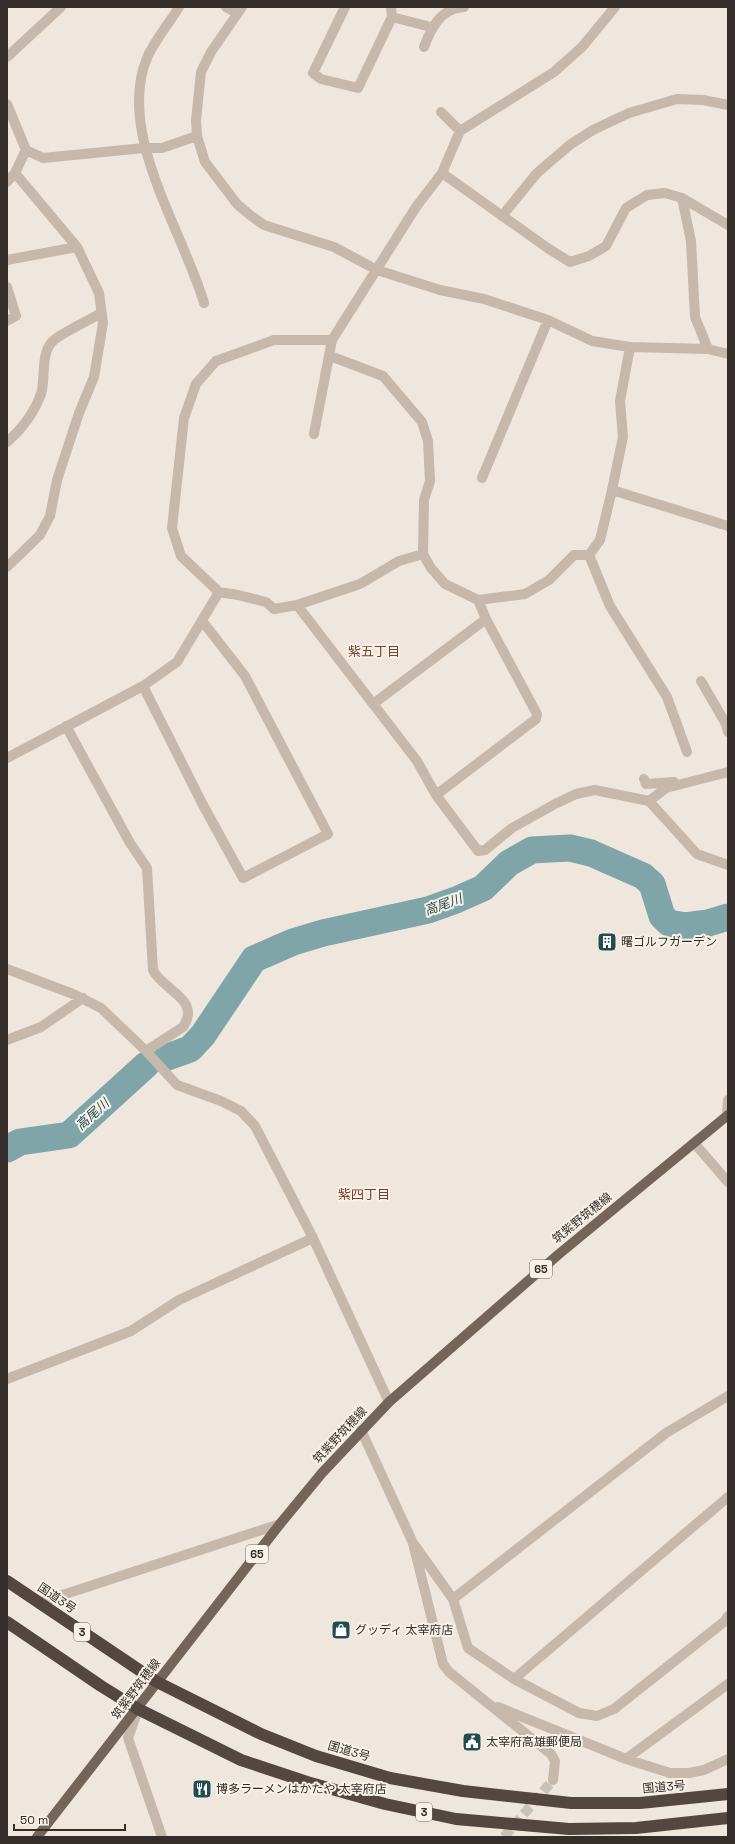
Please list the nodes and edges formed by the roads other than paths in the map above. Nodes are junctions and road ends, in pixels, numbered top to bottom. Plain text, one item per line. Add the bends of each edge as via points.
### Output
1 (62, 7) edge
2 (179, 7) edge
3 (226, 7) edge
4 (345, 7) edge
5 (453, 7) edge
6 (464, 7) edge
7 (615, 7) edge
8 (240, 10) edge
9 (392, 12) edge
10 (431, 27) junction
11 (424, 47) dead end
12 (7, 57) edge
13 (7, 104) edge
14 (728, 105) edge
15 (441, 112) dead end
16 (460, 130) junction
17 (196, 136) junction
18 (144, 148) junction
19 (26, 150) junction
20 (15, 173) junction
21 (442, 173) junction
22 (7, 182) edge
23 (682, 198) junction
24 (502, 216) junction
25 (728, 225) edge
26 (77, 247) junction
27 (7, 260) edge
28 (377, 270) junction
29 (7, 286) edge
30 (204, 303) dead end
31 (101, 313) junction
32 (548, 320) junction
33 (7, 321) edge
34 (332, 340) junction
35 (630, 347) junction
36 (708, 349) junction
37 (728, 354) edge
38 (330, 356) junction
39 (314, 434) dead end
40 (7, 442) edge
41 (482, 478) dead end
42 (612, 490) junction
43 (728, 526) edge
44 (423, 554) junction
45 (589, 555) junction
46 (7, 567) edge
47 (219, 592) junction
48 (478, 600) junction
49 (297, 605) junction
50 (486, 618) junction
51 (203, 622) junction
52 (701, 681) dead end
53 (143, 686) junction
54 (373, 704) junction
55 (66, 726) junction
56 (728, 732) edge
57 (687, 752) dead end
58 (7, 758) edge
59 (728, 772) edge
60 (644, 779) dead end
61 (693, 780) junction
62 (436, 795) junction
63 (649, 801) junction
64 (728, 865) edge
65 (7, 969) edge
66 (83, 998) junction
67 (7, 1040) edge
68 (146, 1050) junction
69 (728, 1100) edge
70 (728, 1115) edge
71 (695, 1144) junction
72 (728, 1182) edge
73 (314, 1238) junction
74 (7, 1379) edge
75 (728, 1396) edge
76 (389, 1402) junction
77 (361, 1430) junction
78 (728, 1497) edge
79 (280, 1524) junction
80 (413, 1543) junction
81 (7, 1581) edge
82 (453, 1599) junction
83 (38, 1604) junction
84 (728, 1616) edge
85 (7, 1622) edge
86 (514, 1679) junction
87 (157, 1682) junction
88 (728, 1684) edge
89 (487, 1703) junction
90 (138, 1709) junction
91 (626, 1759) junction
92 (728, 1759) edge
93 (553, 1780) tunnel mouth
94 (728, 1794) edge
95 (728, 1818) edge
96 (37, 1837) edge
97 (162, 1837) edge

1 - 12 street
2 - 18 street via 147,58 138,93
3 - 8 street
4 - 9 street via 313,73 321,79 358,88
5 - 6 street
5 - 10 street
7 - 16 street via 582,47 554,72
8 - 17 street via 210,52 201,72
9 - 10 street
10 - 11 street
13 - 19 street
14 - 24 street via 703,100 677,99 628,113 593,130 571,144 537,173
15 - 16 street
16 - 21 street
17 - 18 street via 162,148
17 - 28 street via 205,162 237,204 250,215 264,225 334,247
18 - 19 street via 43,158
18 - 30 street
19 - 20 street
20 - 22 street
20 - 26 street
21 - 24 street
21 - 28 street via 416,207
23 - 24 street via 665,193 647,195 626,208 606,246 589,256 570,262
23 - 25 street
23 - 36 street via 692,241 695,317
26 - 27 street
26 - 31 street via 98,293
28 - 32 street via 440,290 484,299
28 - 34 street
29 - 33 street via 16,316
31 - 40 street via 53,341 45,352 41,394 32,413
31 - 46 street via 102,323 94,377 57,480 50,516 40,535
32 - 35 street via 592,342
32 - 41 street
34 - 38 street
34 - 47 street via 274,340 216,361 196,384 184,418 172,528 181,556
35 - 36 street
35 - 42 street via 620,401 624,437
36 - 37 street
38 - 39 street
38 - 44 street via 382,376 422,422 428,441 430,481 424,500
42 - 43 street
42 - 45 street via 600,540
44 - 48 street via 445,584
44 - 49 street via 399,561 360,584
45 - 48 street via 574,555 549,580 526,594
45 - 57 street via 610,606 668,697
47 - 49 street via 266,602 274,609
47 - 51 street
48 - 50 street
49 - 54 street
50 - 54 street
50 - 62 street via 537,714 536,719
51 - 53 street via 177,662
51 - 53 street via 245,676 328,834 243,878
52 - 56 street
53 - 55 street
54 - 62 street via 417,761
55 - 58 street
55 - 68 street via 130,843 147,868 153,970 156,976 181,997 187,1008 187,1021 183,1026
59 - 61 street
60 - 61 street via 646,784
61 - 63 street via 666,788
62 - 63 street via 478,851 485,850 512,828 576,794 595,790
63 - 64 street via 697,854
65 - 66 street
66 - 67 street via 41,1027
66 - 68 street via 101,1008
68 - 73 street via 177,1085 241,1111 255,1126
69 - 70 street
70 - 71 main road, 筑紫野筑穂線 / 65
71 - 72 street
71 - 76 main road, 筑紫野筑穂線 / 65 via 559,1254
73 - 74 street via 179,1300 131,1331
73 - 76 street
75 - 82 street via 666,1433
76 - 77 main road, 筑紫野筑穂線 / 65
77 - 79 main road, 筑紫野筑穂線 / 65
77 - 80 street
78 - 86 street
79 - 83 street
79 - 87 main road, 筑紫野筑穂線 / 65
80 - 82 street
80 - 89 street via 443,1664 449,1672
81 - 83 highway, 国道3号 / 3
82 - 86 street via 468,1648
83 - 87 highway, 国道3号 / 3
84 - 86 street via 724,1622 614,1709 597,1716 579,1712
85 - 90 highway, 3
87 - 90 main road, 筑紫野筑穂線 / 65
87 - 94 highway, 国道3号 / 3 via 316,1756 390,1778 463,1791 571,1803 640,1803
88 - 91 street
89 - 91 street
89 - 93 street via 551,1754 555,1761
90 - 95 highway, 3 via 240,1760 378,1802 456,1819 569,1829 636,1828
90 - 96 main road, 筑紫野筑穂線 / 65
90 - 97 street via 128,1738
91 - 92 street via 670,1773 689,1774

